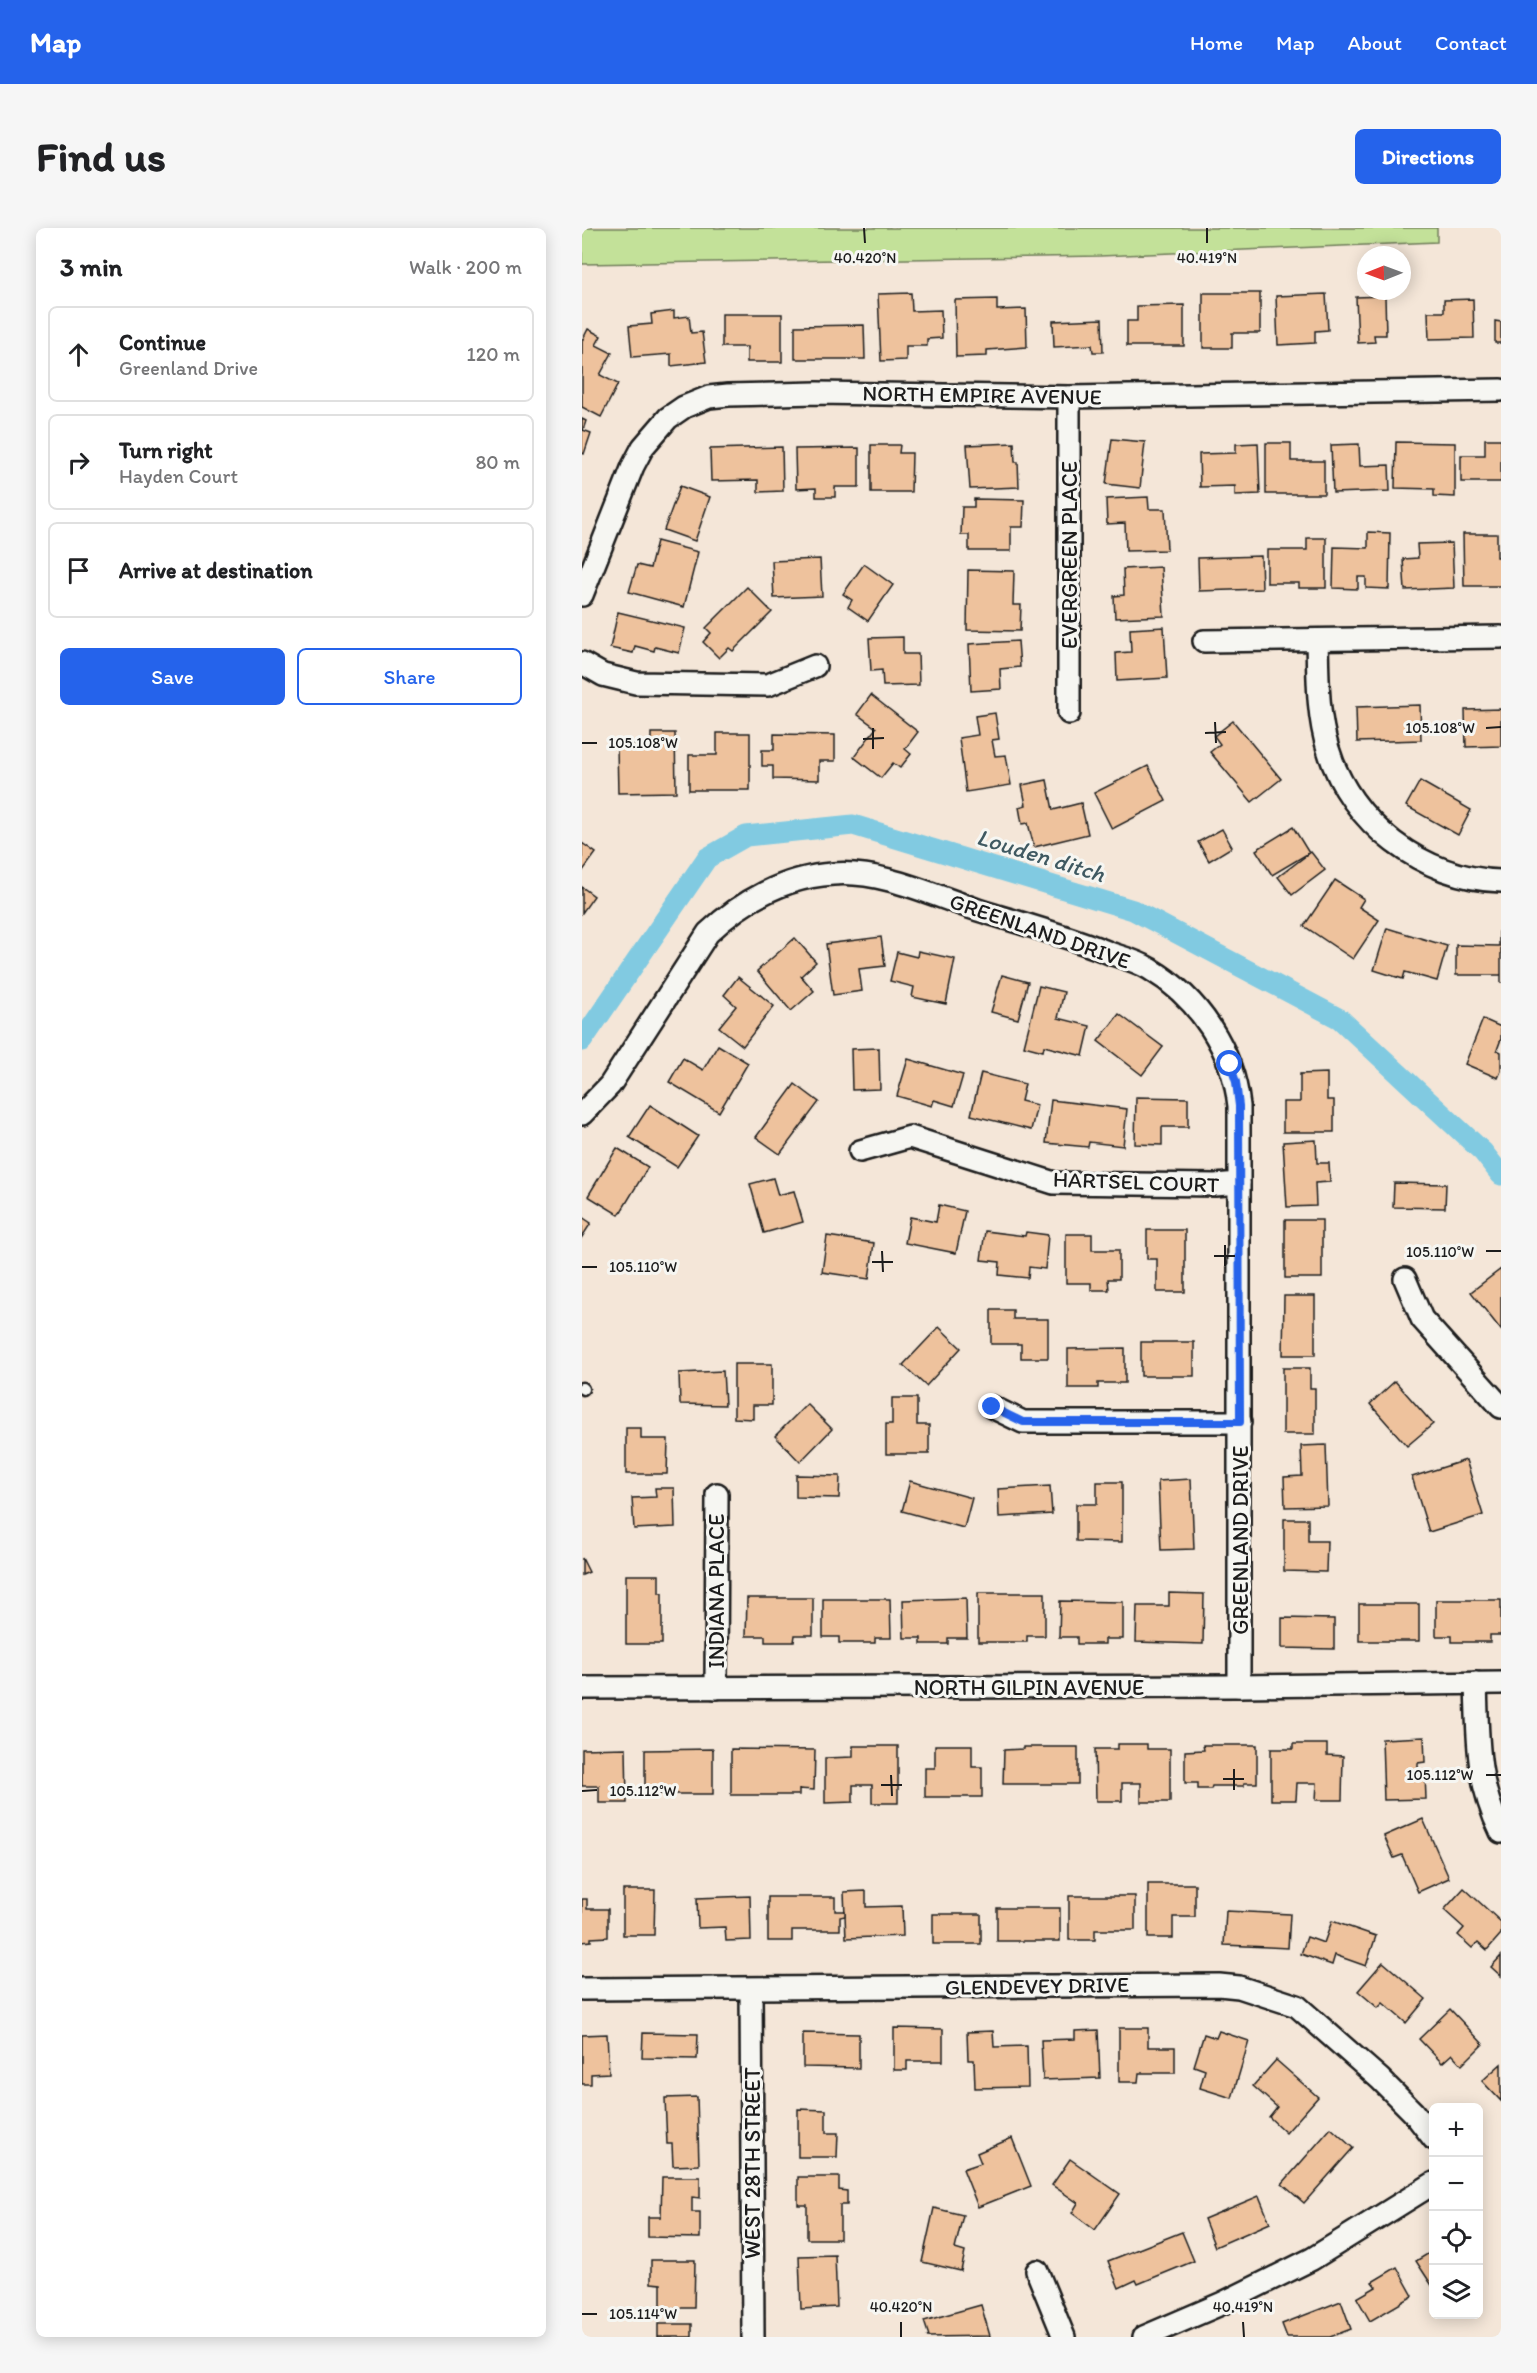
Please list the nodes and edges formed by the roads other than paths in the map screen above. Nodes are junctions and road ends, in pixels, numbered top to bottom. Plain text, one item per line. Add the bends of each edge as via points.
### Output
1 (1501, 390) edge
2 (1069, 397) junction
3 (582, 595) edge
4 (1501, 637) edge
5 (1317, 640) junction
6 (1204, 641) dead end
7 (582, 663) edge
8 (815, 666) dead end
9 (1069, 713) dead end
10 (1501, 881) edge
11 (582, 1114) edge
12 (860, 1151) dead end
13 (1239, 1183) junction
14 (1405, 1279) dead end
15 (992, 1407) dead end
16 (1501, 1407) edge
17 (1240, 1422) junction
18 (717, 1494) dead end
19 (1476, 1683) junction
20 (1501, 1683) edge
21 (1239, 1686) junction
22 (582, 1688) edge
23 (716, 1688) junction
24 (1501, 1832) edge
25 (582, 1989) edge
26 (752, 1989) junction
27 (1429, 2133) edge
28 (1429, 2186) edge
29 (1037, 2271) dead end
30 (753, 2337) edge
31 (1064, 2337) edge
32 (1144, 2337) edge

1 - 2 street, NORTH EMPIRE AVENUE
2 - 3 street, NORTH EMPIRE AVENUE via 728,395 684,406 643,447
2 - 9 street, EVERGREEN PLACE
4 - 5 street
5 - 6 street
5 - 10 street via 1322,725 1337,774 1351,798 1372,824 1420,860 1450,873
7 - 8 street via 603,675 636,683 768,685
11 - 13 street, GREENLAND DRIVE via 610,1085 708,933 721,921 784,884 832,874 859,874 1088,944 1150,968 1183,994 1213,1031 1236,1082
12 - 13 street, HARTSEL COURT via 910,1137 1054,1183
13 - 17 street, GREENLAND DRIVE
14 - 16 street via 1422,1319
15 - 17 street via 1023,1422
17 - 21 street, GREENLAND DRIVE
18 - 23 street, INDIANA PLACE
19 - 20 street, NORTH GILPIN AVENUE
19 - 21 street, NORTH GILPIN AVENUE
19 - 24 street via 1483,1788
21 - 23 street, NORTH GILPIN AVENUE
22 - 23 street, NORTH GILPIN AVENUE
25 - 26 street, GLENDEVEY DRIVE
26 - 27 street, GLENDEVEY DRIVE via 1239,1987 1297,2006 1380,2079
26 - 30 street, WEST 28TH STREET
28 - 32 street via 1312,2259
29 - 31 street

